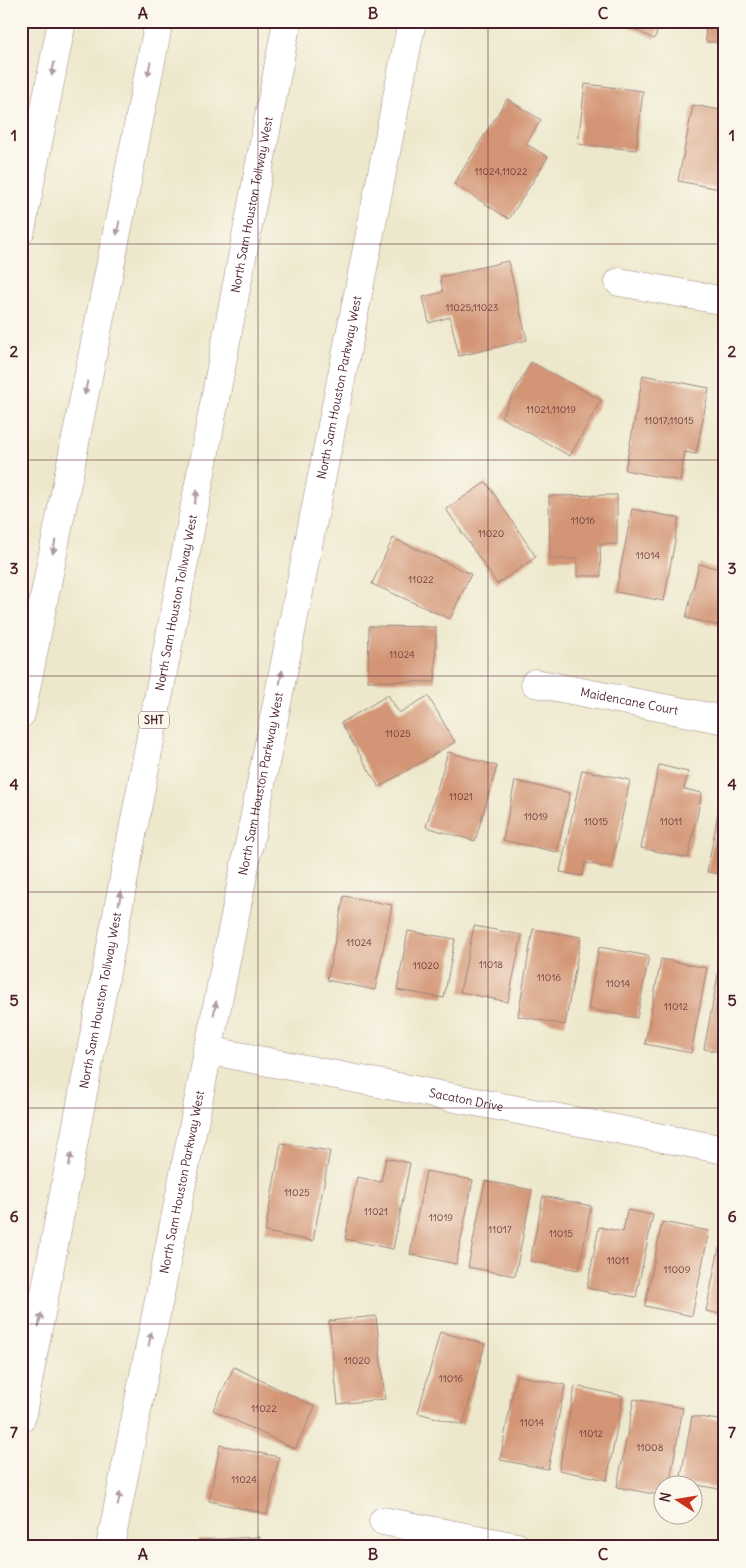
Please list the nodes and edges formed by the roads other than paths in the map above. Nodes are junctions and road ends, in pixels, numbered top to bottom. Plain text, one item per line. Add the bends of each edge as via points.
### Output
1 (62, 21) edge
2 (159, 21) edge
3 (287, 21) edge
4 (412, 21) edge
5 (21, 230) edge
6 (619, 282) dead end
7 (725, 301) edge
8 (535, 683) dead end
9 (21, 714) edge
10 (725, 720) edge
11 (207, 1050) junction
12 (725, 1150) edge
13 (21, 1419) edge
14 (384, 1521) dead end
15 (110, 1547) edge
16 (518, 1547) edge

1 -> 5 main road
2 -> 9 main road
13 -> 3 main road, North Sam Houston Tollway West / SHT
11 -> 4 main road, North Sam Houston Parkway West
6 - 7 main road
8 - 10 main road, Maidencane Court
11 - 12 main road, Sacaton Drive
15 -> 11 main road, North Sam Houston Parkway West
14 - 16 main road

